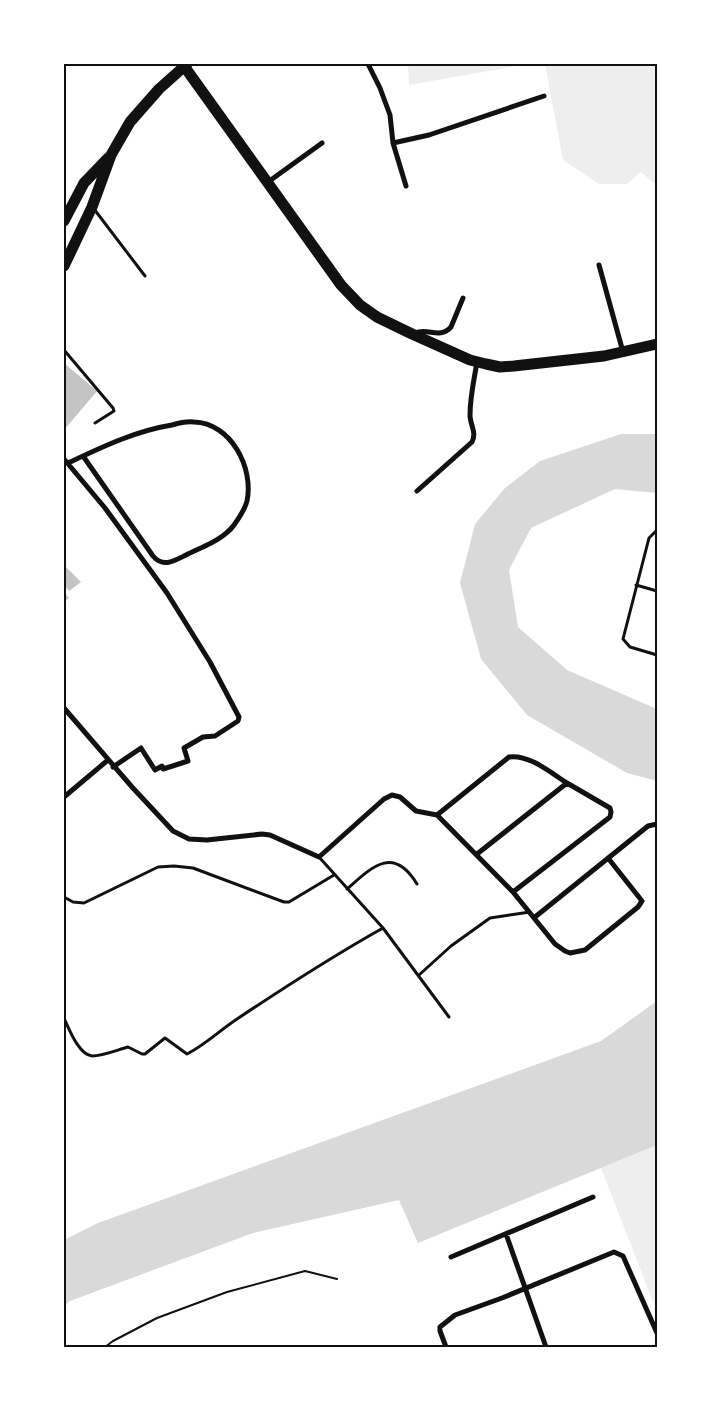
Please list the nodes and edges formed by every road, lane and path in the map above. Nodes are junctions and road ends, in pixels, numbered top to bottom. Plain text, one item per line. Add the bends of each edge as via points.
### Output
1 (368, 64) edge
2 (186, 65) edge
3 (544, 96) dead end
4 (322, 143) dead end
5 (392, 143) junction
6 (111, 155) junction
7 (268, 182) junction
8 (406, 186) dead end
9 (92, 206) junction
10 (64, 221) edge
11 (599, 265) dead end
12 (64, 266) edge
13 (145, 276) dead end
14 (463, 298) dead end
15 (412, 334) junction
16 (657, 344) edge
17 (64, 350) edge
18 (623, 353) junction
19 (477, 362) junction
20 (96, 423) dead end
21 (83, 456) junction
22 (66, 461) edge
23 (417, 491) dead end
24 (657, 530) edge
25 (636, 585) junction
26 (657, 592) edge
27 (657, 656) edge
28 (64, 708) edge
29 (108, 760) junction
30 (114, 767) junction
31 (566, 783) junction
32 (64, 798) edge
33 (437, 815) junction
34 (657, 824) edge
35 (477, 854) junction
36 (319, 857) junction
37 (608, 858) junction
38 (334, 874) junction
39 (417, 884) dead end
40 (347, 889) junction
41 (514, 892) junction
42 (64, 898) edge
43 (531, 912) junction
44 (535, 917) junction
45 (383, 928) junction
46 (419, 975) junction
47 (449, 1017) dead end
48 (64, 1018) edge
49 (593, 1197) dead end
50 (506, 1234) junction
51 (451, 1257) dead end
52 (337, 1278) dead end
53 (524, 1288) junction
54 (657, 1333) edge
55 (105, 1347) edge
56 (446, 1347) edge
57 (546, 1347) edge

1 - 5 street via 390,115
2 - 6 main road via 130,122
2 - 7 main road
3 - 5 street via 429,135
4 - 7 street
5 - 8 street
6 - 9 main road
6 - 10 main road via 84,184
7 - 15 main road via 341,285 371,313
9 - 12 main road
9 - 13 lane
11 - 18 street
14 - 15 street via 448,330 438,334 421,330
15 - 19 main road
16 - 18 main road
17 - 20 lane via 113,408 112,414
18 - 19 main road via 500,367
19 - 23 street via 470,404 474,432 472,442
21 - 21 street via 152,428 207,423 225,435 241,456 248,481 247,501 226,534 163,564 152,556
21 - 22 street
22 - 30 street via 167,593 238,714 238,721 215,736 203,737 184,748 188,761 155,770 141,748
24 - 25 lane via 649,538
25 - 26 lane
25 - 27 lane via 623,639 634,649
28 - 29 street
29 - 30 street
29 - 32 street
30 - 36 street via 173,831 189,839 270,835
31 - 33 street via 530,761 515,756
31 - 35 street
31 - 41 street via 610,808 610,817
33 - 35 street
33 - 36 street via 416,811 400,797 392,795
34 - 37 street via 648,826
35 - 41 street
36 - 38 lane
37 - 44 street
37 - 44 street via 642,901 638,907 579,952 565,951 555,944
38 - 40 lane
38 - 42 lane via 289,902 193,868 174,866 158,867 84,903
39 - 40 lane via 402,866 386,863 370,869
40 - 45 lane
41 - 43 street
43 - 44 street
43 - 46 lane via 490,918 450,946
45 - 46 lane
45 - 48 lane via 320,964 187,1054 164,1038 145,1054 128,1047 93,1056 85,1054
46 - 47 lane
49 - 50 street
50 - 51 street
50 - 53 street
52 - 55 path via 305,1272 227,1292 157,1318
53 - 54 street via 618,1253 623,1256
53 - 56 street via 455,1315 440,1327
53 - 57 street

